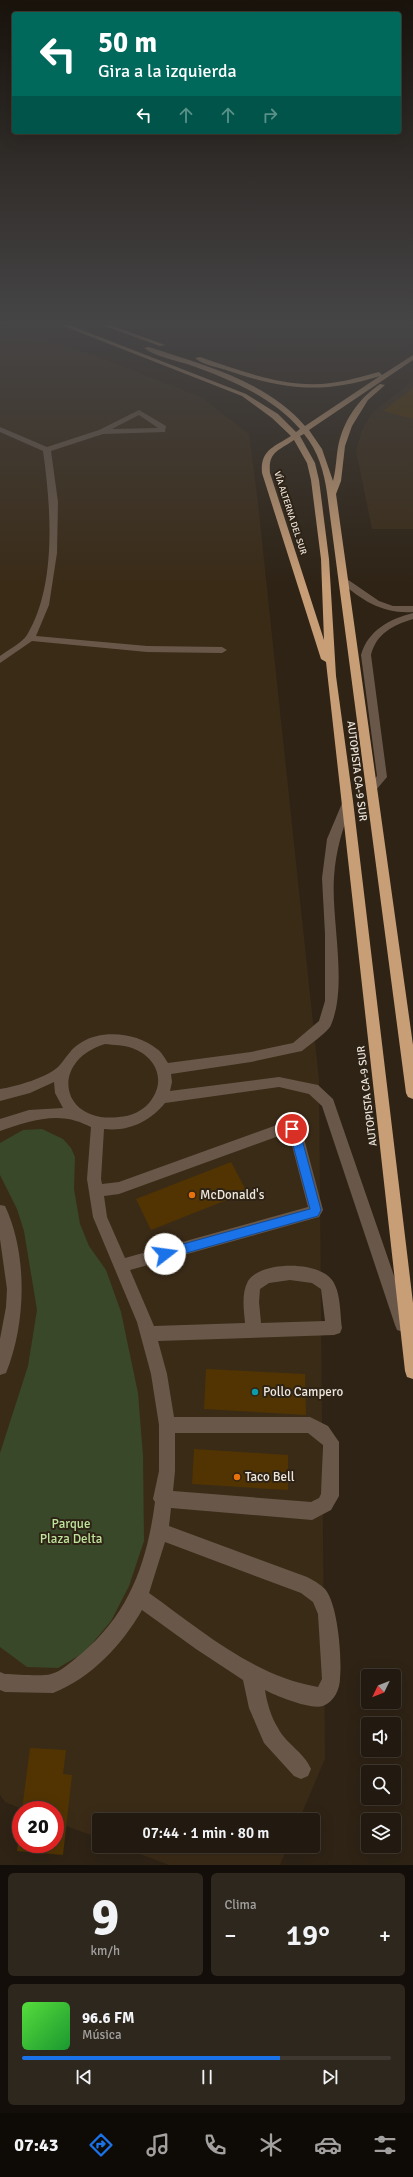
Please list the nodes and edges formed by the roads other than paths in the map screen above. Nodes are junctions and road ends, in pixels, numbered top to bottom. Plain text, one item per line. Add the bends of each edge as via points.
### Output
1 (139, 412) edge
2 (139, 412) edge
3 (269, 412) edge
4 (287, 412) edge
5 (330, 412) edge
6 (358, 412) edge
7 (0, 429) edge
8 (102, 432) junction
9 (47, 450) junction
10 (331, 495) junction
11 (344, 580) junction
12 (413, 608) edge
13 (413, 616) edge
14 (30, 638) junction
15 (222, 650) dead end
16 (0, 660) edge
17 (331, 676) junction
18 (372, 788) junction
19 (348, 801) junction
20 (409, 1036) edge
21 (165, 1069) junction
22 (62, 1070) junction
23 (413, 1093) edge
24 (0, 1095) edge
25 (161, 1098) junction
26 (78, 1115) junction
27 (98, 1123) junction
28 (0, 1125) edge
29 (95, 1190) junction
30 (0, 1211) edge
31 (120, 1266) junction
32 (254, 1331) junction
33 (148, 1334) junction
34 (410, 1347) junction
35 (0, 1367) edge
36 (413, 1371) edge
37 (167, 1425) junction
38 (162, 1499) junction
39 (160, 1531) junction
40 (139, 1597) junction
41 (252, 1676) junction
42 (0, 1680) edge
43 (300, 1769) dead end

1 - 8 street via 163,428 162,430
2 - 8 street
3 - 17 highway, AUTOPISTA CA-9 SUR via 297,438 311,463 325,559
4 - 10 highway, AUTOPISTA CA-9 SUR via 314,441 322,458
5 - 17 highway, VÍA ALTERNA DEL SUR via 270,453 265,461 266,473
6 - 10 highway via 349,422 342,443 338,484
7 - 9 street
8 - 9 street
9 - 14 street via 54,502 53,553 45,605
10 - 11 highway, AUTOPISTA CA-9 SUR
11 - 12 street via 379,605 398,610
11 - 18 highway, AUTOPISTA CA-9 SUR
13 - 18 street via 382,630 367,647 382,777
14 - 15 street via 147,649
14 - 16 street
17 - 19 highway, AUTOPISTA CA-9 SUR
18 - 20 highway, AUTOPISTA CA-9 SUR
19 - 21 street via 334,838 328,878 332,1001 326,1024 297,1047 251,1057
19 - 34 highway, AUTOPISTA CA-9 SUR
20 - 23 highway, AUTOPISTA CA-9 SUR
21 - 22 street via 157,1055 143,1044 125,1039 112,1039 87,1045 72,1056
21 - 25 street via 166,1084
22 - 24 street via 41,1084
22 - 26 street via 62,1095 68,1106
25 - 27 street via 151,1111 135,1120 117,1124
25 - 34 street via 279,1082 313,1089 328,1103
26 - 27 street
26 - 28 street via 53,1112 25,1116
27 - 29 street
29 - 31 street via 100,1217
29 - 31 street via 119,1188 288,1127 295,1132 316,1210 314,1212
30 - 35 street via 10,1245 16,1293 12,1322
31 - 33 street
32 - 32 street via 334,1328 327,1286 311,1275 290,1273 263,1276 254,1284 252,1295
32 - 33 street
33 - 37 street via 159,1374
34 - 36 highway, AUTOPISTA CA-9 SUR
37 - 38 street via 167,1471
37 - 38 street via 310,1425 322,1432 331,1442 330,1496 325,1504 312,1511
38 - 39 street
39 - 40 street
39 - 41 street via 307,1586 319,1596 327,1613 331,1679 328,1690 321,1697 307,1696
40 - 41 street
40 - 42 street via 124,1623 105,1646 53,1684 5,1683
41 - 43 street via 259,1708 271,1736

